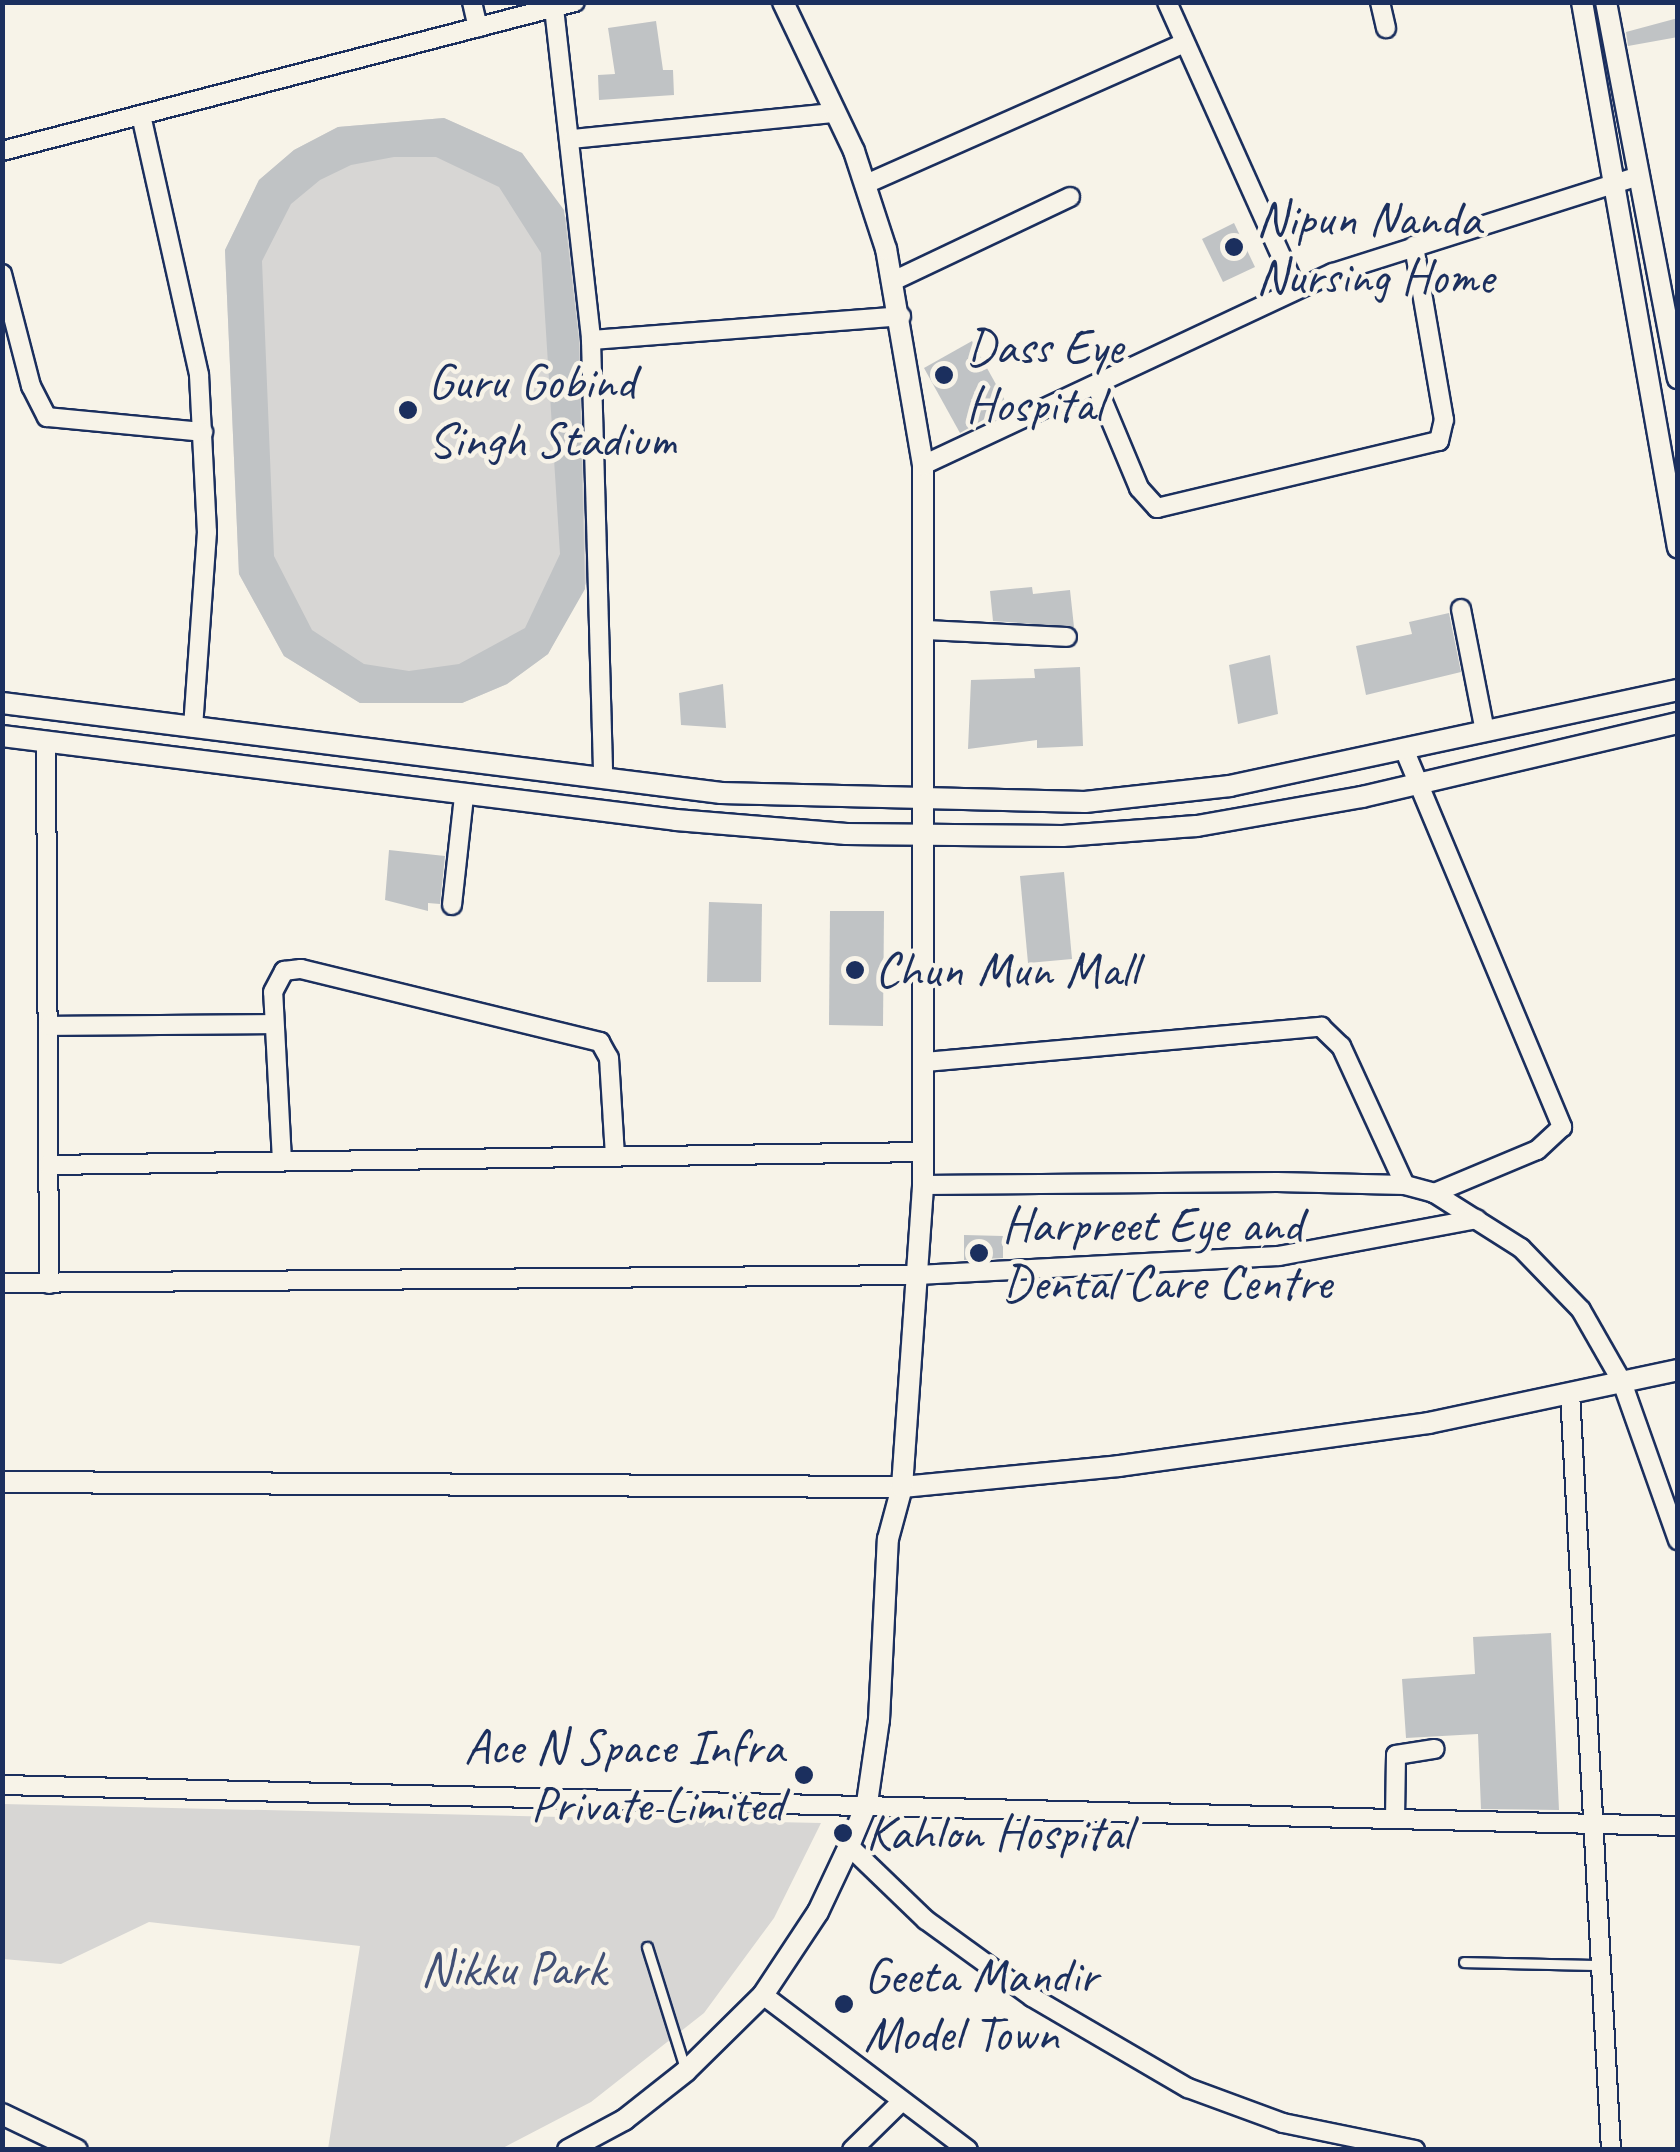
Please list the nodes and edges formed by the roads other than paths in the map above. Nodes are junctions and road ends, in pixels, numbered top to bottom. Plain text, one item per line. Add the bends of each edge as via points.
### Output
1 (472, 2) edge
2 (575, 2) edge
3 (783, 2) edge
4 (1167, 2) edge
5 (1380, 2) edge
6 (1582, 2) edge
7 (1606, 2) edge
8 (554, 8) junction
9 (478, 28) junction
10 (1386, 28) dead end
11 (1182, 44) junction
12 (834, 113) junction
13 (141, 115) junction
14 (572, 139) junction
15 (2, 152) edge
16 (1639, 176) junction
17 (1616, 181) junction
18 (866, 184) junction
19 (1070, 197) dead end
20 (1414, 246) junction
21 (2, 274) edge
22 (894, 281) junction
23 (1296, 289) junction
24 (902, 316) junction
25 (591, 340) junction
26 (1675, 349) edge
27 (1678, 378) edge
28 (1096, 385) junction
29 (203, 432) junction
30 (923, 466) junction
31 (1678, 548) edge
32 (1460, 609) dead end
33 (925, 630) junction
34 (1068, 637) dead end
35 (1678, 690) edge
36 (2, 704) edge
37 (114, 718) junction
38 (1678, 724) edge
39 (193, 728) junction
40 (1485, 731) junction
41 (2, 736) edge
42 (46, 741) junction
43 (1404, 748) junction
44 (114, 750) junction
45 (603, 773) junction
46 (1419, 783) junction
47 (464, 796) junction
48 (928, 801) junction
49 (927, 835) junction
50 (452, 905) dead end
51 (272, 1024) junction
52 (48, 1026) junction
53 (925, 1062) junction
54 (924, 1152) junction
55 (615, 1156) junction
56 (282, 1161) junction
57 (48, 1165) junction
58 (923, 1185) junction
59 (1405, 1185) junction
60 (1434, 1193) junction
61 (1477, 1219) junction
62 (917, 1275) junction
63 (2, 1283) edge
64 (49, 1284) junction
65 (1678, 1370) edge
66 (1622, 1382) junction
67 (1570, 1393) junction
68 (2, 1482) edge
69 (902, 1486) junction
70 (1678, 1540) edge
71 (1435, 1749) dead end
72 (2, 1785) edge
73 (867, 1804) junction
74 (1395, 1819) junction
75 (1598, 1825) junction
76 (1678, 1826) edge
77 (849, 1846) junction
78 (647, 1947) dead end
79 (1464, 1962) dead end
80 (1604, 1965) junction
81 (763, 1995) junction
82 (686, 2071) junction
83 (900, 2102) junction
84 (2, 2114) edge
85 (1332, 2142) edge
86 (959, 2147) edge
87 (77, 2150) edge
88 (568, 2150) edge
89 (852, 2150) edge
90 (1415, 2150) edge
91 (1611, 2150) edge

1 - 9 street
2 - 8 street
3 - 12 street
4 - 11 street
5 - 10 street
6 - 17 street
7 - 16 street
8 - 9 street
8 - 14 street
9 - 13 street
11 - 18 street
11 - 23 street
12 - 14 street
12 - 18 street
13 - 15 street
13 - 29 street via 185,302
14 - 25 street
16 - 17 street
16 - 26 street
17 - 20 street
17 - 31 street
18 - 22 street
19 - 22 street
20 - 23 street
20 - 28 street via 1444,420 1439,441 1157,508 1139,488
21 - 29 street via 31,386 47,417
22 - 24 street
23 - 28 street
24 - 25 street
24 - 30 street
25 - 45 street
26 - 27 street
28 - 30 street
29 - 39 street via 207,532
30 - 33 street
32 - 40 street
33 - 34 street
33 - 48 street
35 - 40 street
36 - 37 street
37 - 39 street
37 - 44 street
38 - 46 street
39 - 45 street
40 - 43 street
41 - 42 street
42 - 44 street
42 - 52 street
43 - 46 street
43 - 48 street via 1230,786 1085,802
44 - 47 street
45 - 48 street via 721,793
46 - 49 street via 1198,826 1063,836
46 - 60 street via 1562,1127 1537,1150
47 - 49 street via 732,825
47 - 50 street
48 - 49 street
49 - 53 street
51 - 52 street
51 - 55 street via 276,979 301,969 600,1042 609,1058
51 - 56 street
52 - 57 street
53 - 54 street
53 - 59 street via 1321,1028 1341,1046
54 - 55 street
54 - 58 street
55 - 56 street
56 - 57 street
57 - 64 street
58 - 59 street
58 - 62 street
59 - 60 street
60 - 61 street
61 - 62 street via 1279,1256
61 - 66 street via 1558,1282
62 - 64 street
62 - 69 street
63 - 64 street
65 - 66 street
66 - 67 street
66 - 70 street
67 - 69 street via 1352,1434
67 - 75 street
68 - 69 street
69 - 73 street via 888,1539 884,1668
71 - 74 street via 1396,1755
72 - 73 street
73 - 74 street
73 - 77 street
74 - 75 street
75 - 76 street
75 - 80 street
77 - 81 street via 818,1912
77 - 85 street via 926,1920 1032,1997 1188,2088
78 - 82 lane
79 - 80 lane
80 - 91 street
81 - 82 street
81 - 83 street
82 - 88 street via 624,2120
83 - 86 street
83 - 89 street
84 - 87 street
85 - 90 street

